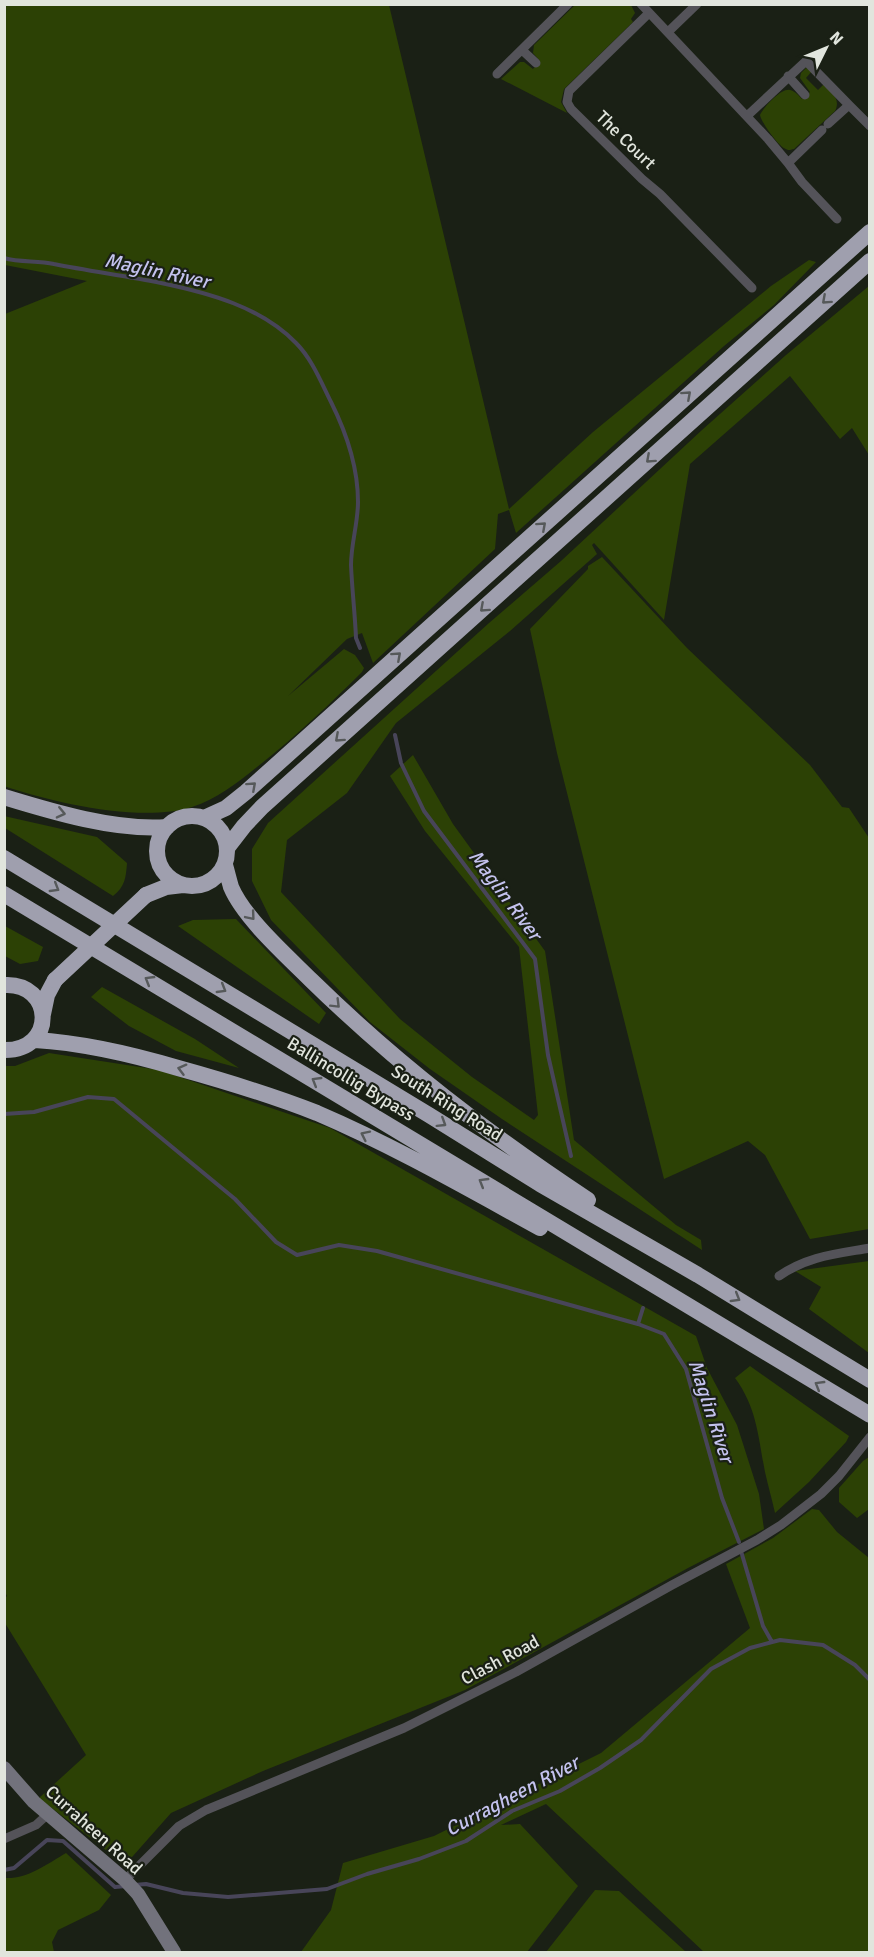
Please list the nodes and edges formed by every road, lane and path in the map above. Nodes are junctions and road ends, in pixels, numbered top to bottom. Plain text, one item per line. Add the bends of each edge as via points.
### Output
1 (568, 4) edge
2 (641, 4) edge
3 (697, 4) edge
4 (649, 13) junction
5 (668, 32) junction
6 (522, 50) junction
7 (536, 63) dead end
8 (497, 74) dead end
9 (788, 76) junction
10 (805, 94) dead end
11 (849, 105) junction
12 (747, 116) junction
13 (870, 126) edge
14 (788, 163) junction
15 (837, 219) dead end
16 (870, 232) edge
17 (870, 261) edge
18 (752, 288) dead end
19 (4, 797) edge
20 (204, 818) junction
21 (167, 827) junction
22 (226, 857) junction
23 (4, 858) edge
24 (161, 867) junction
25 (183, 885) junction
26 (4, 894) edge
27 (146, 895) junction
28 (55, 980) junction
29 (4, 985) edge
30 (25, 988) junction
31 (43, 1014) junction
32 (35, 1040) junction
33 (5, 1050) edge
34 (870, 1248) edge
35 (698, 1275) junction
36 (779, 1276) dead end
37 (676, 1300) junction
38 (870, 1380) edge
39 (870, 1415) edge
40 (870, 1437) edge
41 (4, 1768) edge
42 (48, 1814) junction
43 (4, 1839) edge
44 (126, 1880) junction
45 (174, 1953) edge

1 - 6 street
2 - 4 street
3 - 5 street
4 - 5 street
4 - 18 street, The Court via 569,91 567,102
5 - 12 street
6 - 7 street
6 - 8 street
9 - 10 street
9 - 11 street via 803,61 809,62
9 - 12 street
11 - 13 street
11 - 14 street
12 - 14 street
14 - 15 street
20 -> 16 highway via 226,808 246,792
17 -> 22 highway via 262,807 244,826
19 -> 21 highway via 95,820 145,828
20 - 21 highway via 184,817
20 - 22 highway via 225,838
21 - 24 highway via 158,846
22 - 25 highway via 220,874 203,885
22 -> 35 highway via 232,888 243,907 382,1048 509,1147
23 -> 35 highway, South Ring Road via 540,1184
24 - 25 highway
24 - 27 highway
25 - 27 highway
37 -> 26 highway, Ballincollig Bypass
27 - 28 highway, bridge
28 - 30 highway
28 - 31 highway
29 - 30 highway
30 - 31 highway via 34,994
31 - 32 highway
32 - 33 highway via 16,1050
37 -> 32 highway via 426,1166 317,1113 232,1082 156,1061 96,1047
34 - 36 street via 814,1258
35 -> 38 highway, South Ring Road
39 -> 37 highway
40 - 44 street, Clash Road via 821,1494 757,1540 403,1729 206,1810 179,1826
41 - 42 street, Curraheen Road
42 - 43 street via 36,1825
42 - 44 street, Curraheen Road
44 - 45 street, Curraheen Road

